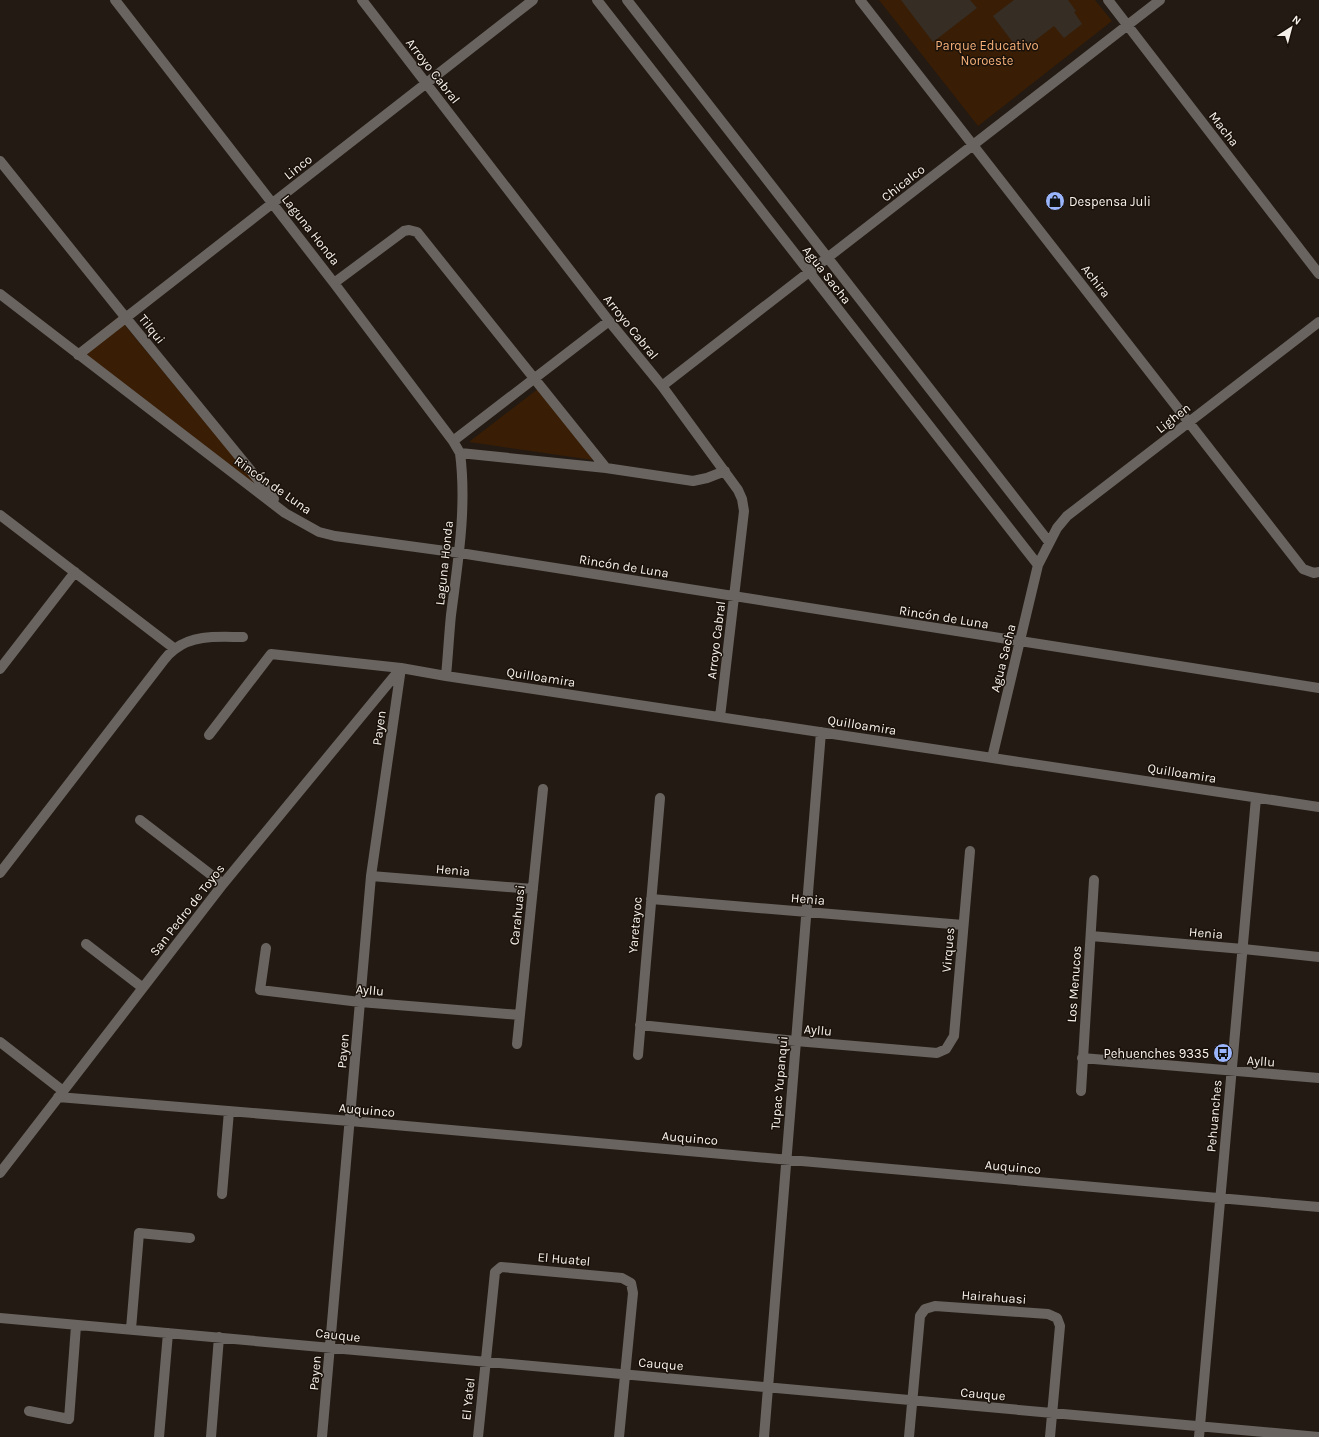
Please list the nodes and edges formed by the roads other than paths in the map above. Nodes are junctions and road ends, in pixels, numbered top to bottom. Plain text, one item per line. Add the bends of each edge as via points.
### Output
1 (115, 0) edge
2 (362, 0) edge
3 (534, 0) edge
4 (597, 0) edge
5 (627, 0) edge
6 (860, 0) edge
7 (1108, 0) edge
8 (1160, 0) edge
9 (1127, 25) junction
10 (426, 83) junction
11 (973, 145) junction
12 (0, 161) edge
13 (273, 203) junction
14 (828, 258) junction
15 (809, 272) junction
16 (1319, 274) edge
17 (334, 283) junction
18 (0, 294) edge
19 (126, 318) junction
20 (610, 321) junction
21 (1319, 322) edge
22 (78, 355) junction
23 (534, 379) junction
24 (662, 386) junction
25 (1189, 422) junction
26 (453, 441) junction
27 (460, 453) junction
28 (606, 468) junction
29 (725, 471) junction
30 (285, 513) junction
31 (0, 515) edge
32 (1049, 542) junction
33 (460, 553) junction
34 (1038, 565) junction
35 (74, 572) junction
36 (1316, 573) edge
37 (735, 596) junction
38 (243, 637) dead end
39 (1020, 642) junction
40 (175, 649) junction
41 (401, 668) junction
42 (0, 669) edge
43 (446, 676) junction
44 (1319, 688) edge
45 (720, 717) junction
46 (821, 732) junction
47 (209, 735) dead end
48 (992, 758) junction
49 (543, 789) dead end
50 (660, 798) dead end
51 (1256, 798) junction
52 (1319, 807) edge
53 (140, 820) dead end
54 (970, 851) dead end
55 (0, 873) edge
56 (370, 876) junction
57 (1094, 880) dead end
58 (223, 884) junction
59 (533, 889) junction
60 (651, 899) junction
61 (806, 912) junction
62 (963, 925) junction
63 (1091, 936) junction
64 (86, 944) dead end
65 (266, 948) dead end
66 (1243, 949) junction
67 (1319, 957) edge
68 (143, 988) junction
69 (360, 1002) junction
70 (520, 1015) junction
71 (640, 1025) junction
72 (796, 1041) junction
73 (0, 1042) edge
74 (518, 1044) dead end
75 (946, 1049) joint
76 (638, 1055) dead end
77 (1082, 1058) junction
78 (1232, 1071) junction
79 (1319, 1078) edge
80 (1081, 1091) dead end
81 (61, 1094) junction
82 (229, 1111) junction
83 (350, 1121) junction
84 (786, 1160) junction
85 (0, 1173) edge
86 (222, 1194) dead end
87 (1220, 1198) junction
88 (1319, 1207) edge
89 (190, 1238) dead end
90 (0, 1318) edge
91 (76, 1326) junction
92 (131, 1329) junction
93 (168, 1333) junction
94 (219, 1337) junction
95 (330, 1347) junction
96 (485, 1363) junction
97 (625, 1374) junction
98 (768, 1387) junction
99 (912, 1401) junction
100 (29, 1411) dead end
101 (1053, 1414) junction
102 (1200, 1426) junction
103 (159, 1437) edge
104 (211, 1437) edge
105 (322, 1437) edge
106 (478, 1437) edge
107 (619, 1437) edge
108 (764, 1437) edge
109 (909, 1437) edge
110 (1050, 1437) edge
111 (1199, 1437) edge
112 (1319, 1437) edge

1 - 13 street, Laguna Honda
2 - 10 street, Arroyo Cabral
3 - 10 street, Linco
4 - 15 street, Agua Sacha
5 - 14 street, Agua Sacha
6 - 11 street, Achira
7 - 9 street, Macha
8 - 9 street, Chicalco
9 - 11 street, Chicalco
9 - 16 street, Macha
10 - 13 street, Linco
10 - 20 street, Arroyo Cabral
11 - 14 street, Chicalco
11 - 25 street, Achira
12 - 19 street, Tilqui
13 - 17 street, Laguna Honda
13 - 19 street, Linco
14 - 15 street, Chicalco
14 - 32 street, Agua Sacha
15 - 24 street, Chicalco
15 - 34 street, Agua Sacha
17 - 23 street via 404,231 417,232
17 - 26 street, Laguna Honda
18 - 22 street, Rincón de Luna
19 - 22 street, Linco
19 - 30 street, Tilqui
20 - 23 street
20 - 24 street, Arroyo Cabral
21 - 25 street, Lighen
22 - 30 street, Rincón de Luna
23 - 26 street
23 - 28 street
24 - 29 street, Arroyo Cabral
25 - 32 street, Lighen via 1067,516
25 - 36 street, Achira via 1303,569
26 - 27 street, Laguna Honda
27 - 28 street
27 - 33 street, Laguna Honda via 463,476
28 - 29 street via 693,481
29 - 37 street, Arroyo Cabral via 738,490 744,511
30 - 33 street, Rincón de Luna via 319,532 335,536
31 - 35 street
32 - 34 street, Agua Sacha
33 - 37 street, Rincón de Luna
33 - 43 street, Laguna Honda
34 - 39 street, Agua Sacha
35 - 40 street
35 - 42 street
37 - 39 street, Rincón de Luna
37 - 45 street, Arroyo Cabral
38 - 40 street via 212,636 190,640
39 - 44 street, Rincón de Luna
39 - 48 street, Agua Sacha
40 - 55 street
41 - 43 street, Quilloamira
41 - 47 street, Quilloamira via 271,654
41 - 56 street, Payen
41 - 58 street, San Pedro de Toyos
43 - 45 street, Quilloamira
45 - 46 street, Quilloamira
46 - 48 street, Quilloamira
46 - 61 street, Tupac Yupanqui
48 - 51 street, Quilloamira
49 - 59 street, Carahuasi
50 - 60 street, Yaretayoc
51 - 52 street, Quilloamira
51 - 66 street, Pehuanches
53 - 58 street
54 - 62 street, Virques
56 - 59 street, Henia
56 - 69 street, Payen
57 - 63 street, Los Menucos
58 - 68 street, San Pedro de Toyos
59 - 70 street, Carahuasi
60 - 61 street, Henia
60 - 71 street, Yaretayoc
61 - 62 street, Henia
61 - 72 street, Tupac Yupanqui
62 - 75 street, Virques via 954,1036
63 - 66 street, Henia
63 - 77 street, Los Menucos
64 - 68 street
65 - 69 street, Ayllu via 260,990
66 - 67 street, Henia
66 - 78 street, Pehuanches
68 - 81 street, San Pedro de Toyos
69 - 70 street, Ayllu
69 - 83 street, Payen
70 - 74 street, Carahuasi
71 - 72 street, Ayllu
71 - 76 street, Yaretayoc
72 - 75 street, Ayllu via 937,1053
72 - 84 street, Tupac Yupanqui
73 - 81 street
77 - 78 street, Ayllu
77 - 80 street, Los Menucos
78 - 79 street, Ayllu
78 - 87 street, Pehuanches
81 - 82 street, Auquinco
81 - 85 street, San Pedro de Toyos
82 - 83 street, Auquinco
82 - 86 street
83 - 84 street, Auquinco
83 - 95 street, Payen
84 - 87 street, Auquinco
84 - 98 street, Tupac Yupanqui
87 - 88 street, Auquinco
87 - 102 street, Pehuanches
89 - 92 street via 139,1233
90 - 91 street, Cauque
91 - 92 street, Cauque
91 - 100 street via 68,1419
92 - 93 street, Cauque
93 - 94 street, Cauque
93 - 103 street
94 - 95 street, Cauque
94 - 104 street
95 - 96 street, Cauque
95 - 105 street, Payen
96 - 97 street, Cauque
96 - 97 street, El Huatel via 495,1272 501,1267 622,1278 631,1283
96 - 106 street, El Yatel
97 - 98 street, Cauque
97 - 107 street
98 - 99 street, Cauque
98 - 108 street, Tupac Yupanqui
99 - 101 street, Cauque
99 - 101 street, Hairahuasi via 920,1316 925,1309 935,1306 1048,1314 1057,1318 1060,1326
99 - 109 street, Hairahuasi
101 - 102 street, Cauque
101 - 110 street, Hairahuasi
102 - 111 street, Pehuanches
102 - 112 street, Cauque

